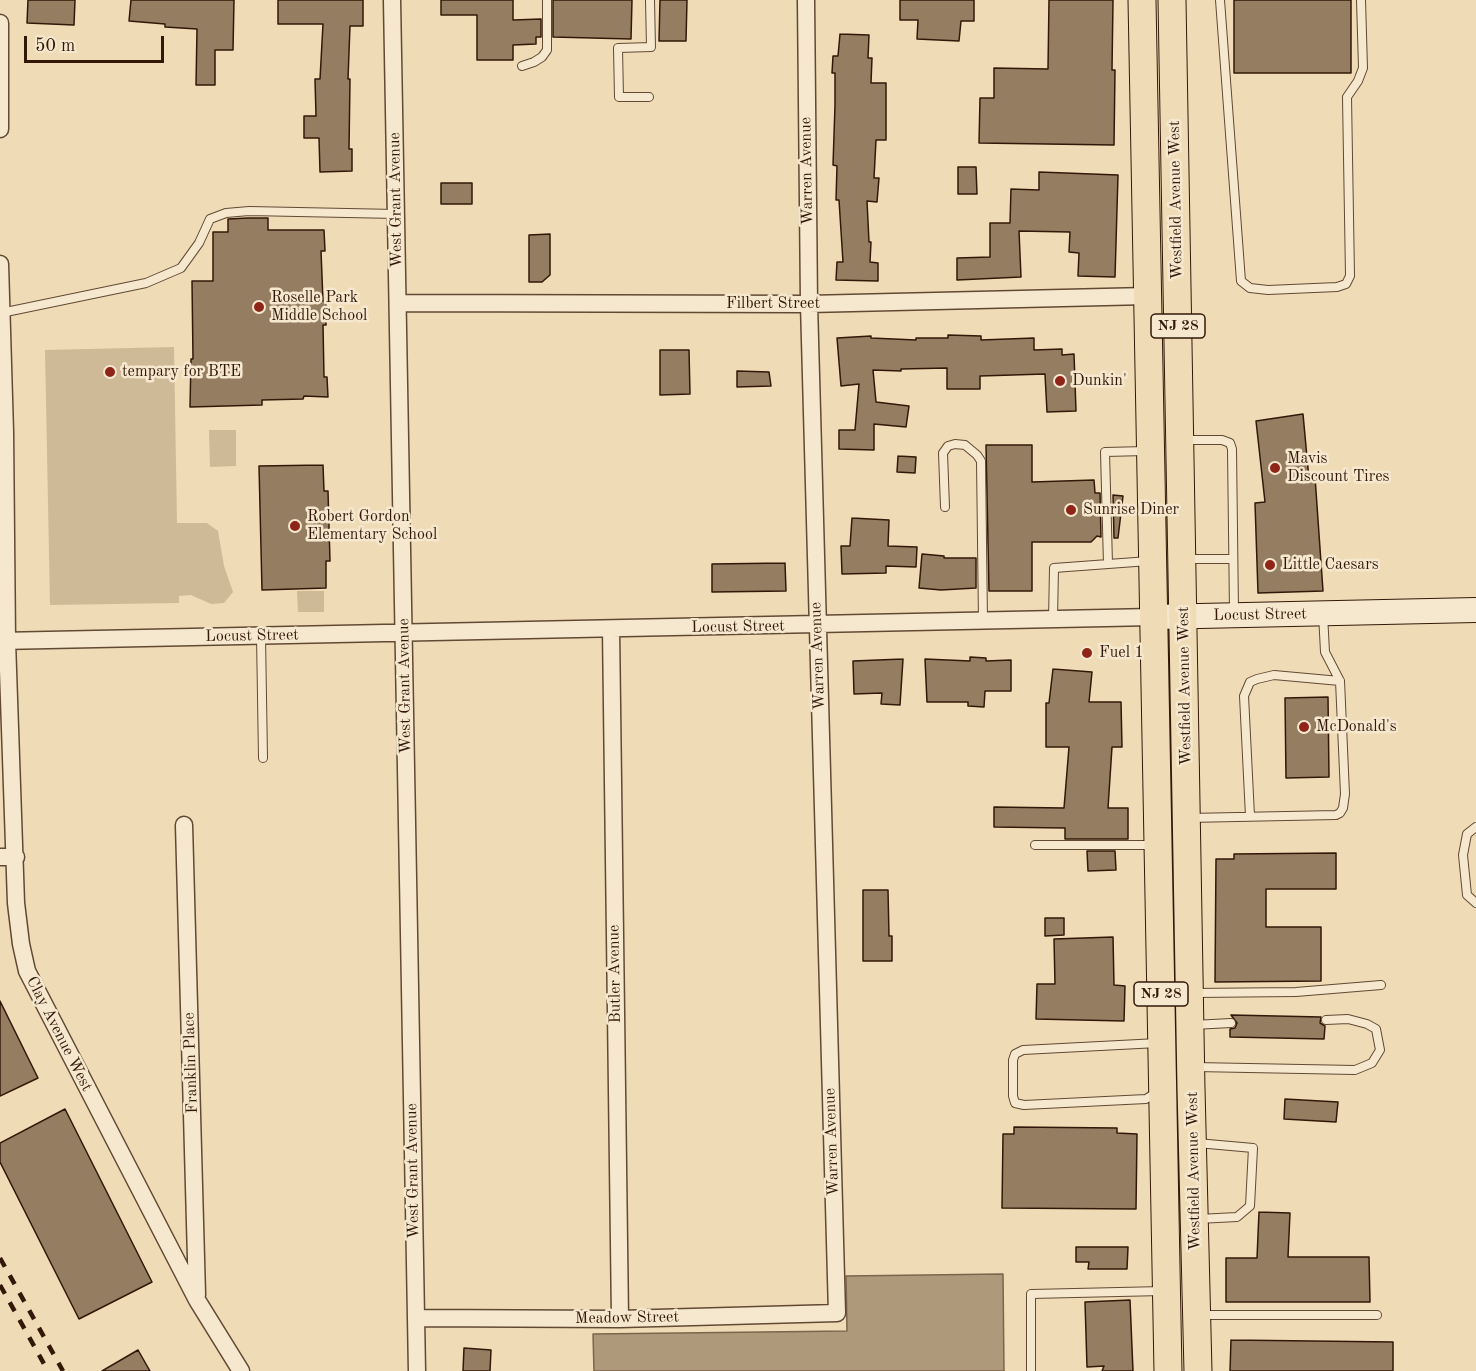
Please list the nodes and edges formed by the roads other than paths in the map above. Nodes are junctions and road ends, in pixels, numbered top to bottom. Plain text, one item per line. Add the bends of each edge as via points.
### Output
1 (392, 0) edge
2 (547, 0) edge
3 (651, 0) edge
4 (806, 0) edge
5 (1142, 0) edge
6 (1172, 0) edge
7 (1220, 0) edge
8 (1361, 0) edge
9 (0, 23) edge
10 (522, 66) dead end
11 (650, 97) dead end
12 (0, 129) edge
13 (396, 214) junction
14 (0, 264) edge
15 (1147, 296) junction
16 (398, 303) junction
17 (809, 304) junction
18 (1, 313) edge
19 (2, 432) edge
20 (1180, 440) junction
21 (1150, 451) junction
22 (945, 507) dead end
23 (1233, 559) junction
24 (1183, 560) junction
25 (1152, 561) junction
26 (1108, 564) junction
27 (1476, 610) edge
28 (1323, 614) junction
29 (1234, 615) junction
30 (1153, 617) junction
31 (1184, 617) junction
32 (1053, 620) junction
33 (983, 621) junction
34 (818, 625) junction
35 (611, 629) junction
36 (404, 633) junction
37 (261, 636) junction
38 (3, 641) edge
39 (1340, 681) junction
40 (263, 758) dead end
41 (1250, 816) junction
42 (1188, 818) junction
43 (184, 825) dead end
44 (1476, 827) edge
45 (1035, 844) dead end
46 (1158, 846) junction
47 (8, 857) edge
48 (1476, 903) edge
49 (1381, 985) dead end
50 (1190, 993) junction
51 (1326, 1020) dead end
52 (1231, 1023) dead end
53 (1191, 1025) junction
54 (1162, 1043) junction
55 (1191, 1078) junction
56 (1163, 1088) junction
57 (1193, 1143) junction
58 (1195, 1219) junction
59 (1166, 1291) junction
60 (197, 1300) junction
61 (837, 1313) joint
62 (1197, 1315) junction
63 (1377, 1315) dead end
64 (416, 1318) junction
65 (620, 1319) junction
66 (241, 1371) edge
67 (417, 1371) edge
68 (1031, 1371) edge
69 (1168, 1371) edge
70 (1198, 1371) edge

1 - 13 street, West Grant Avenue
2 - 10 lane via 547,50 542,57
3 - 11 lane via 651,47 618,48 619,97
4 - 17 street, Warren Avenue
5 - 15 main road, Westfield Avenue West / NJ 28
6 - 20 main road, Westfield Avenue West / NJ 28
7 - 8 lane via 1240,281 1250,288 1268,290 1337,287 1346,284 1350,276 1347,97 1363,68
9 - 12 street
13 - 16 street, West Grant Avenue
13 - 18 lane via 226,213 210,219 181,268 146,283
14 - 18 street, Clay Avenue West
15 - 17 street, Filbert Street
15 - 21 main road, Westfield Avenue West / NJ 28
16 - 17 street, Filbert Street
16 - 36 street, West Grant Avenue
17 - 34 street, Warren Avenue
18 - 19 street, Clay Avenue West
19 - 38 street, Clay Avenue West
20 - 23 lane via 1230,443
20 - 24 main road, Westfield Avenue West / NJ 28
21 - 25 main road, Westfield Avenue West / NJ 28
21 - 26 lane via 1105,452
22 - 33 lane via 943,453 948,446 965,445 981,461
23 - 24 lane
23 - 29 lane
24 - 31 main road, Westfield Avenue West / NJ 28
25 - 26 lane
25 - 30 main road, Westfield Avenue West / NJ 28
26 - 32 lane via 1054,568
27 - 28 street, Locust Street
28 - 29 street, Locust Street
28 - 39 lane via 1324,652
29 - 31 street, Locust Street
30 - 31 street, Locust Street
30 - 32 street, Locust Street
30 - 46 main road, Westfield Avenue West / NJ 28
31 - 42 main road, Westfield Avenue West / NJ 28
32 - 33 street, Locust Street
33 - 34 street, Locust Street
34 - 35 street, Locust Street
34 - 61 street, Warren Avenue
35 - 36 street, Locust Street
35 - 65 street, Butler Avenue
36 - 37 street, Locust Street
36 - 64 street, West Grant Avenue
37 - 38 street, Locust Street
37 - 40 lane
38 - 47 street, Clay Avenue West
39 - 41 lane via 1345,794 1340,813
39 - 41 lane via 1274,675 1250,682 1244,696
41 - 42 lane
42 - 50 main road, Westfield Avenue West / NJ 28
43 - 60 street, Franklin Place
44 - 48 lane via 1467,834 1463,855 1467,895
45 - 46 lane
46 - 54 main road, Westfield Avenue West / NJ 28
47 - 60 street, Clay Avenue West via 27,971
49 - 50 lane via 1296,992
50 - 53 main road, Westfield Avenue West / NJ 28
51 - 55 lane via 1348,1019 1376,1029 1380,1050 1372,1063 1355,1070
52 - 53 lane
53 - 55 main road, Westfield Avenue West / NJ 28
54 - 56 main road, Westfield Avenue West / NJ 28
54 - 56 lane via 1023,1050 1013,1060 1013,1096 1015,1103 1024,1105 1146,1099
55 - 56 main road
55 - 57 main road, Westfield Avenue West / NJ 28
56 - 59 main road, Westfield Avenue West / NJ 28
57 - 58 main road, Westfield Avenue West / NJ 28
57 - 58 lane via 1253,1148 1250,1206 1237,1217
58 - 62 main road, Westfield Avenue West / NJ 28
59 - 68 lane via 1031,1294
59 - 69 main road, Westfield Avenue West / NJ 28
60 - 66 street, Clay Avenue West
61 - 65 street, Meadow Street
62 - 63 lane
62 - 70 main road, Westfield Avenue West / NJ 28
64 - 65 street, Meadow Street
64 - 67 street, West Grant Avenue

